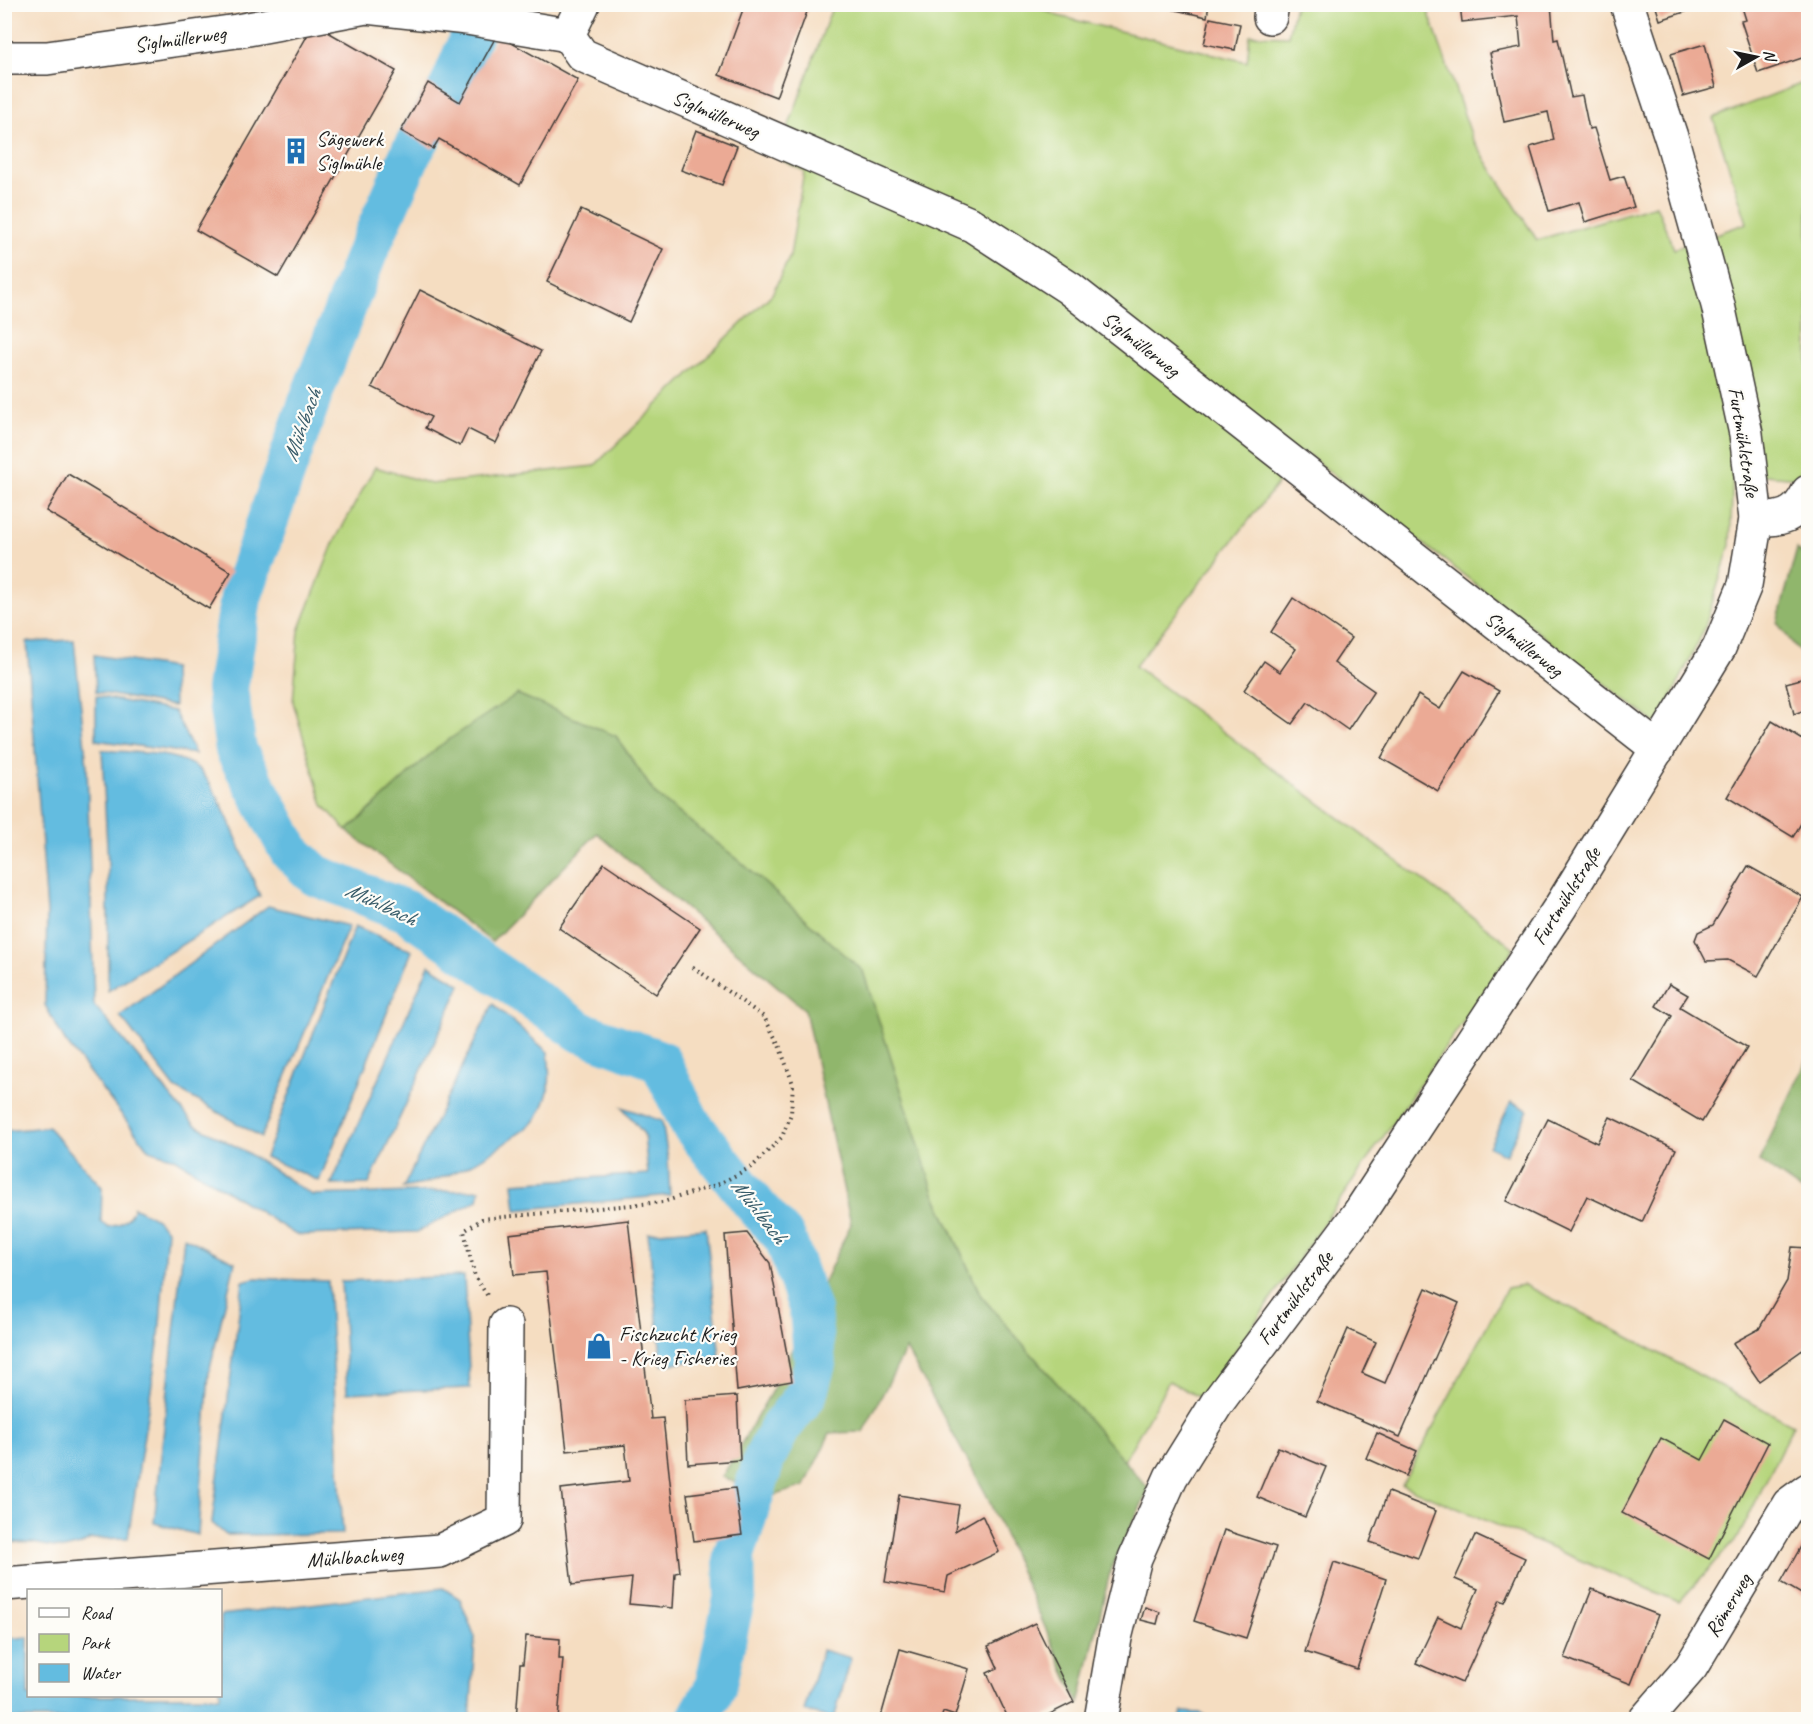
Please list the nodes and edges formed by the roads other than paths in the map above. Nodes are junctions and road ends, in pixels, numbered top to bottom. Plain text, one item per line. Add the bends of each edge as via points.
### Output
1 (583, 4) edge
2 (1627, 4) edge
3 (568, 36) junction
4 (4, 58) edge
5 (1809, 492) edge
6 (1756, 519) junction
7 (1658, 749) junction
8 (506, 1325) road end
9 (1809, 1490) edge
10 (4, 1584) edge
11 (1101, 1719) edge
12 (1645, 1719) edge

1 - 3 street
2 - 6 street, Furtmühlstraße via 1673,143 1718,305 1746,434
3 - 4 street, Siglmüllerweg via 366,7 213,34 47,57
3 - 7 street, Siglmüllerweg via 582,55 601,65 972,225 1060,282
5 - 6 street via 1803,504 1779,520
6 - 7 street, Furtmühlstraße via 1745,585 1719,648
7 - 11 street, Furtmühlstraße via 1561,906 1360,1212 1217,1403 1171,1477 1135,1558 1115,1638
8 - 10 street, Mühlbachweg via 504,1520 440,1551
9 - 12 street, Römerweg via 1789,1504 1691,1667

